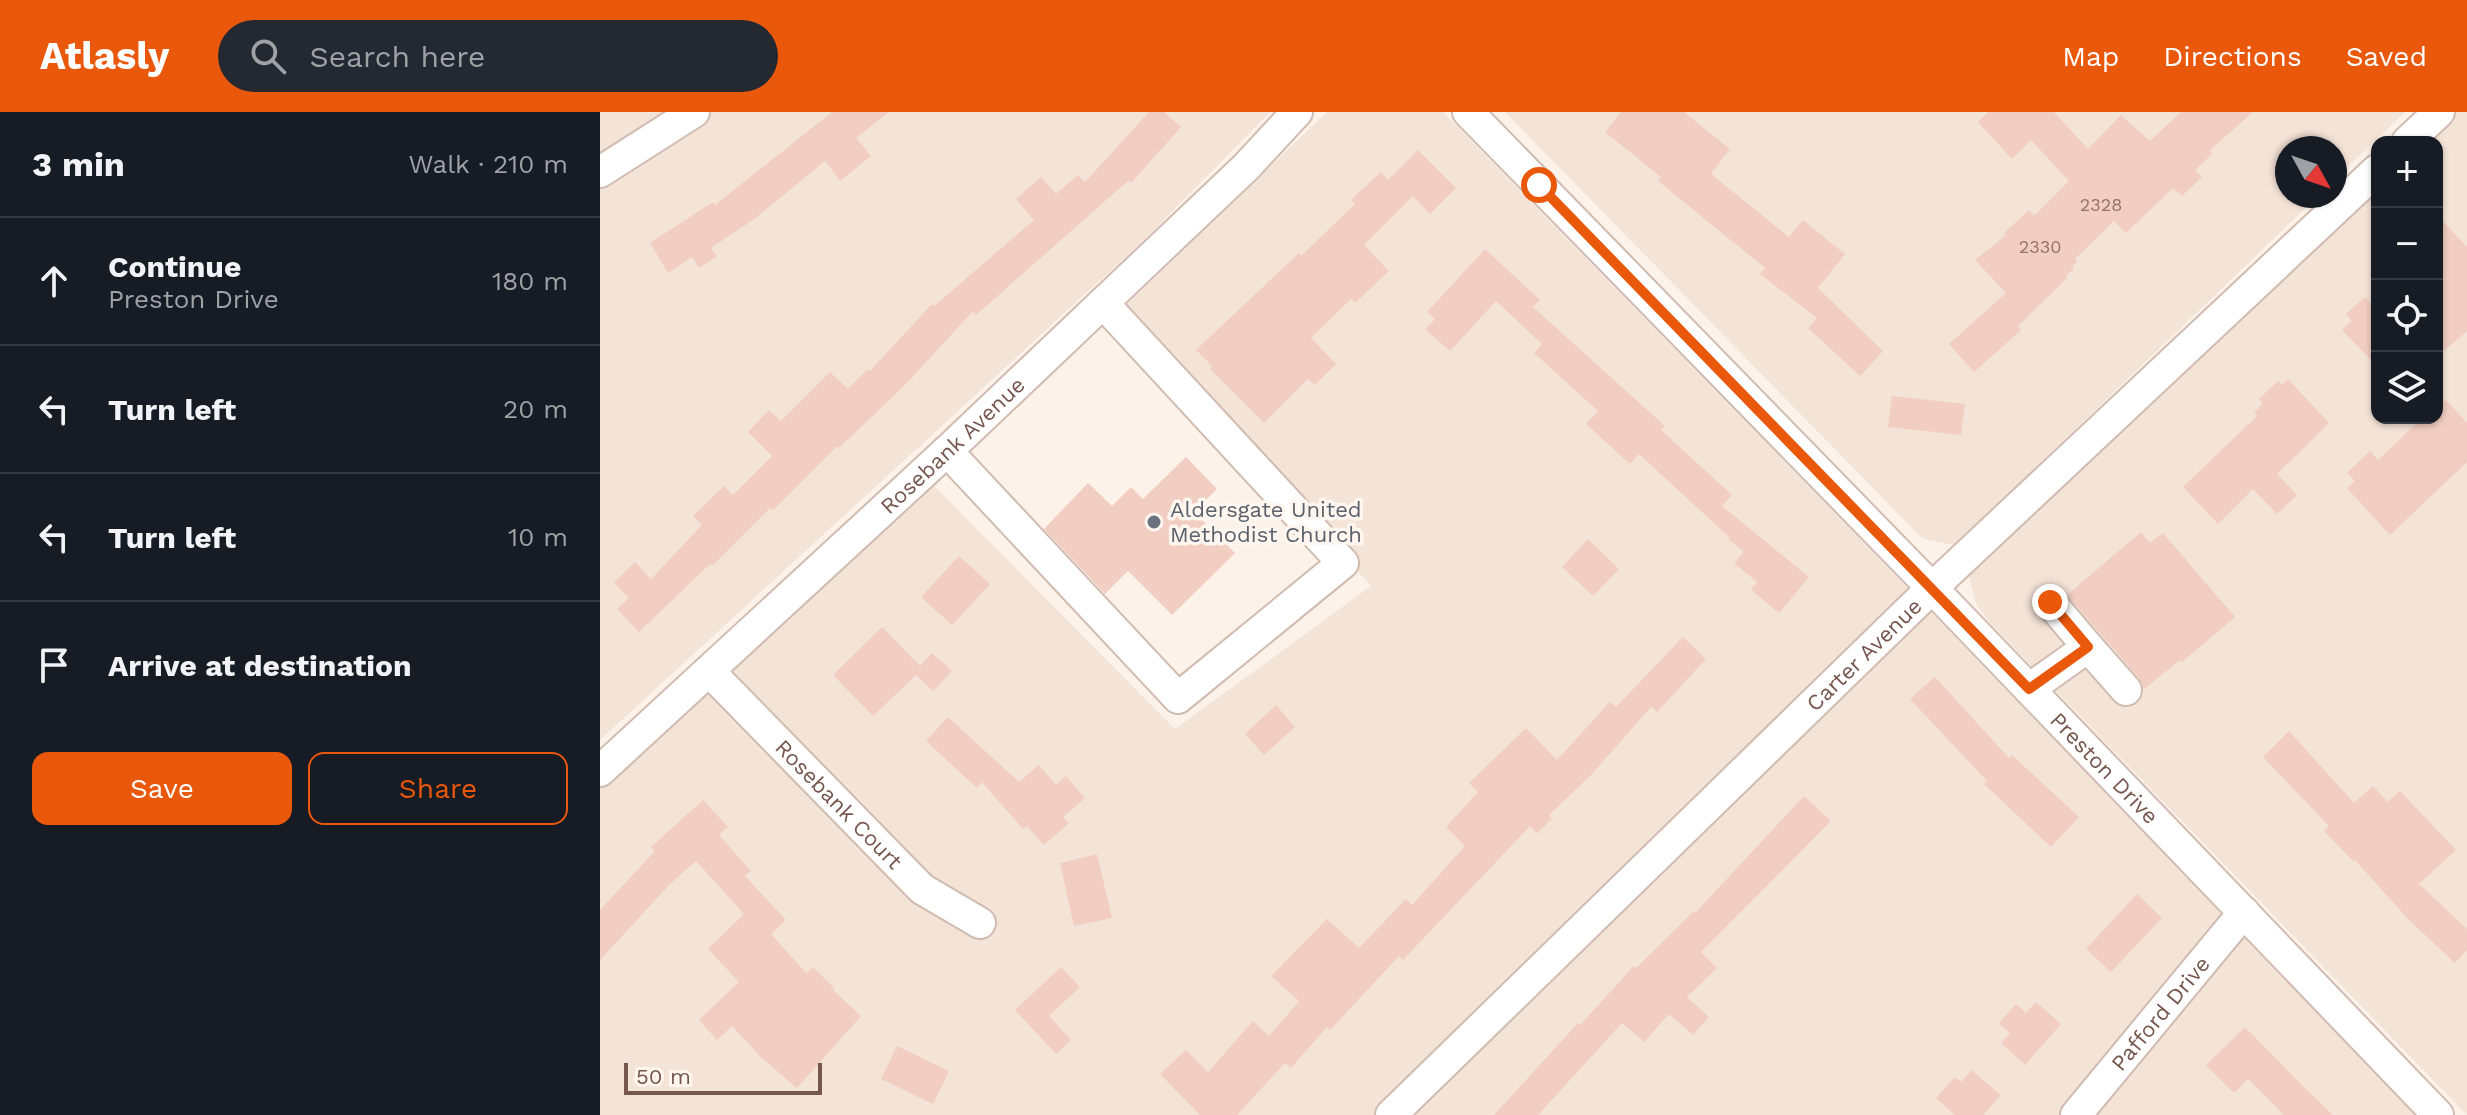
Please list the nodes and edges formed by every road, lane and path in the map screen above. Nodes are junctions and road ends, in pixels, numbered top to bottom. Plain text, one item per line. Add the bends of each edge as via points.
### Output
1 (694, 112) edge
2 (1297, 112) edge
3 (1468, 112) edge
4 (2439, 112) edge
5 (2413, 136) edge
6 (600, 172) edge
7 (2371, 176) edge
8 (1103, 303) junction
9 (947, 451) junction
10 (1932, 588) junction
11 (2050, 602) dead end
12 (2088, 647) junction
13 (709, 671) junction
14 (2029, 689) junction
15 (2126, 690) dead end
16 (600, 771) edge
17 (2244, 912) junction
18 (980, 923) dead end
19 (1391, 1115) edge
20 (2076, 1115) edge
21 (2438, 1115) edge

1 - 6 street
2 - 8 street, Rosebank Avenue
3 - 10 street, Preston Drive
4 - 5 street
7 - 10 street, Carter Avenue
8 - 9 street, Rosebank Avenue
8 - 9 street via 1343,563 1178,698
9 - 13 street, Rosebank Avenue
10 - 14 street, Preston Drive
10 - 19 street, Carter Avenue
11 - 12 street
12 - 14 street
12 - 15 street
13 - 16 street, Rosebank Avenue
13 - 18 street, Rosebank Court via 922,889
14 - 17 street, Preston Drive
17 - 20 street, Pafford Drive
17 - 21 street, Preston Drive

